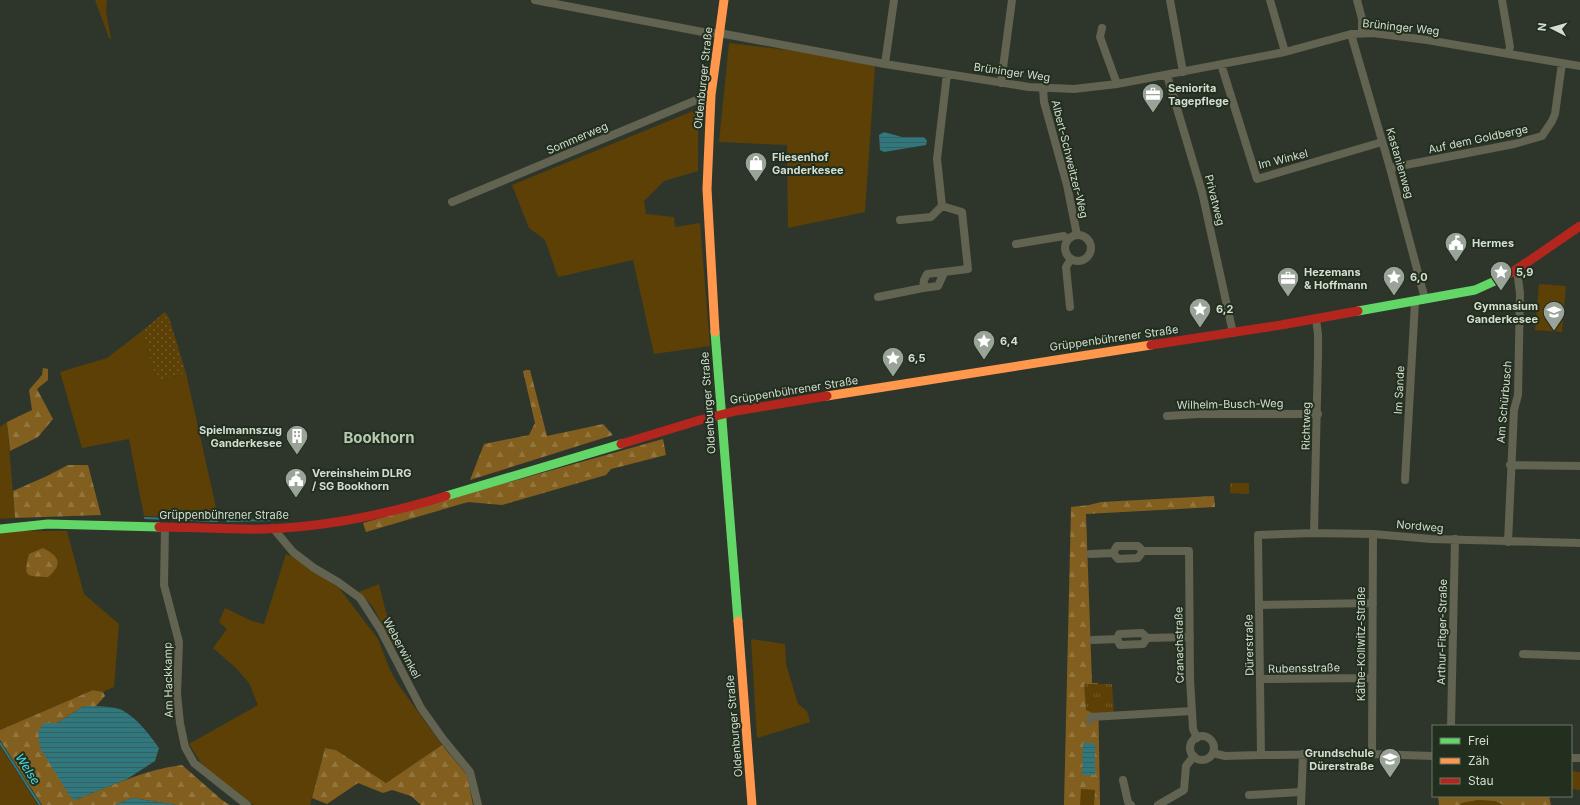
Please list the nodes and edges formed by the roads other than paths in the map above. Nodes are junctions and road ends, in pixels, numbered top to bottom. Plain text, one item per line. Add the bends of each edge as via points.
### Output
1 (535, 0) edge
2 (724, 0) edge
3 (887, 0) edge
4 (1012, 0) edge
5 (1170, 0) edge
6 (1270, 0) edge
7 (1358, 0) edge
8 (1502, 0) edge
9 (893, 4) edge
10 (1102, 28) dead end
11 (1362, 32) junction
12 (719, 33) junction
13 (1351, 34) junction
14 (1285, 52) junction
15 (1508, 54) junction
16 (1562, 63) junction
17 (885, 64) junction
18 (1221, 64) junction
19 (1580, 66) edge
20 (1183, 72) junction
21 (947, 74) junction
22 (1166, 75) junction
23 (1001, 83) junction
24 (1117, 84) junction
25 (1042, 89) junction
26 (711, 100) junction
27 (1382, 142) junction
28 (1390, 168) junction
29 (452, 202) dead end
30 (942, 206) junction
31 (900, 220) dead end
32 (1580, 226) edge
33 (1077, 235) junction
34 (1068, 240) junction
35 (1016, 244) dead end
36 (1071, 259) junction
37 (1517, 270) junction
38 (944, 273) junction
39 (923, 288) junction
40 (878, 297) dead end
41 (1425, 299) junction
42 (1415, 302) junction
43 (1070, 307) dead end
44 (1316, 319) junction
45 (1233, 332) junction
46 (1318, 414) junction
47 (721, 415) junction
48 (1167, 416) dead end
49 (1510, 465) junction
50 (1580, 466) edge
51 (1405, 480) dead end
52 (165, 527) junction
53 (273, 528) junction
54 (0, 529) edge
55 (1314, 533) junction
56 (1258, 534) joint
57 (1373, 534) junction
58 (1455, 539) junction
59 (1508, 542) junction
60 (1580, 543) edge
61 (1143, 551) junction
62 (1113, 553) junction
63 (1090, 554) dead end
64 (1373, 603) junction
65 (1259, 605) junction
66 (1190, 637) junction
67 (1093, 640) dead end
68 (1523, 654) dead end
69 (1580, 656) edge
70 (1372, 678) junction
71 (1261, 679) junction
72 (1192, 711) junction
73 (1090, 720) dead end
74 (1451, 725) edge
75 (1197, 738) junction
76 (1213, 753) junction
77 (1303, 754) junction
78 (1372, 754) junction
79 (1261, 755) junction
80 (1194, 756) junction
81 (1432, 756) edge
82 (1123, 780) dead end
83 (1301, 792) junction
84 (1249, 795) dead end
85 (247, 805) edge
86 (478, 805) edge
87 (752, 805) edge
88 (1131, 805) edge
89 (1158, 805) edge
90 (1301, 805) edge

1 - 12 street, Brüninger Weg
2 - 12 street, Oldenburger Straße
3 - 9 street
4 - 23 street
5 - 20 street
6 - 14 street
7 - 11 street
8 - 15 street via 1510,47
9 - 17 street
10 - 24 street via 1100,37
11 - 13 street, Brüninger Weg
11 - 15 street, Brüninger Weg
12 - 17 street, Brüninger Weg
12 - 26 street, Oldenburger Straße
13 - 14 street, Brüninger Weg
13 - 27 street, Kastanienweg
14 - 18 street, Brüninger Weg
15 - 16 street, Brüninger Weg
16 - 19 street, Brüninger Weg
16 - 28 street, Auf dem Goldberge via 1555,114 1542,136 1514,144
17 - 21 street, Brüninger Weg
18 - 20 street, Brüninger Weg
18 - 27 street, Im Winkel via 1257,179
20 - 22 street, Brüninger Weg
21 - 23 street, Brüninger Weg
21 - 30 street via 937,159
22 - 24 street, Brüninger Weg
22 - 45 street, Privatweg via 1202,192
23 - 25 street, Brüninger Weg
24 - 25 street, Brüninger Weg via 1074,89
25 - 33 street, Albert-Schweitzer-Weg
26 - 29 street, Sommerweg via 699,99
26 - 47 street, Oldenburger Straße via 707,189
27 - 28 street, Kastanienweg
28 - 41 street, Kastanienweg
30 - 31 street via 930,217
30 - 38 street via 962,212 968,269
32 - 37 street, Grüppenbührener Straße
33 - 34 street, Albert-Schweitzer-Weg
33 - 36 street, Albert-Schweitzer-Weg via 1088,239 1091,251 1083,260
34 - 35 street via 1064,236
34 - 36 street via 1065,250
36 - 43 street via 1066,266
37 - 41 street, Grüppenbührener Straße via 1475,290
37 - 49 street, Am Schürbusch via 1520,293 1518,396 1514,410
38 - 39 street via 938,286
38 - 39 street via 927,274
39 - 40 street
41 - 42 street, Grüppenbührener Straße
42 - 44 street, Grüppenbührener Straße
42 - 51 street, Im Sande
44 - 45 street, Grüppenbührener Straße
44 - 46 street, Richtweg
45 - 47 street, Grüppenbührener Straße via 1035,361
46 - 48 street, Wilhelm-Busch-Weg
46 - 55 street, Richtweg
47 - 53 street, Grüppenbührener Straße via 420,504 360,518
47 - 87 street, Oldenburger Straße
49 - 50 street
49 - 59 street, Am Schürbusch
52 - 53 street, Grüppenbührener Straße
52 - 54 street, Grüppenbührener Straße via 48,524
52 - 85 street, Am Hackkamp via 164,585 179,642 177,694 185,747 194,763
53 - 86 street, Weberwinkel via 293,552 360,598 380,629 421,708 470,772
55 - 56 street, Nordweg
55 - 57 street, Nordweg
56 - 65 street, Dürerstraße
57 - 58 street, Nordweg
57 - 64 street, Käthe-Kollwitz-Straße
58 - 59 street, Nordweg
58 - 74 street, Arthur-Fitger-Straße
59 - 60 street, Nordweg
61 - 62 street via 1138,546 1117,546
61 - 62 street via 1138,558 1118,559
61 - 66 street, Cranachstraße via 1189,551
62 - 63 street
64 - 65 street
64 - 70 street, Käthe-Kollwitz-Straße
65 - 71 street, Dürerstraße
66 - 67 street via 1147,638 1142,633 1119,634 1117,639
66 - 72 street, Cranachstraße
68 - 69 street
70 - 71 street, Rubensstraße
70 - 78 street, Käthe-Kollwitz-Straße
71 - 79 street, Dürerstraße
72 - 73 street via 1091,717
72 - 75 street, Cranachstraße via 1193,730
75 - 76 street via 1208,738 1214,745
75 - 80 street via 1191,744
76 - 79 street via 1225,756
76 - 80 street via 1206,760 1199,760
77 - 78 street
77 - 79 street
77 - 83 street
78 - 81 street
80 - 89 street via 1186,766 1184,790
82 - 88 street
83 - 84 street
83 - 90 street

